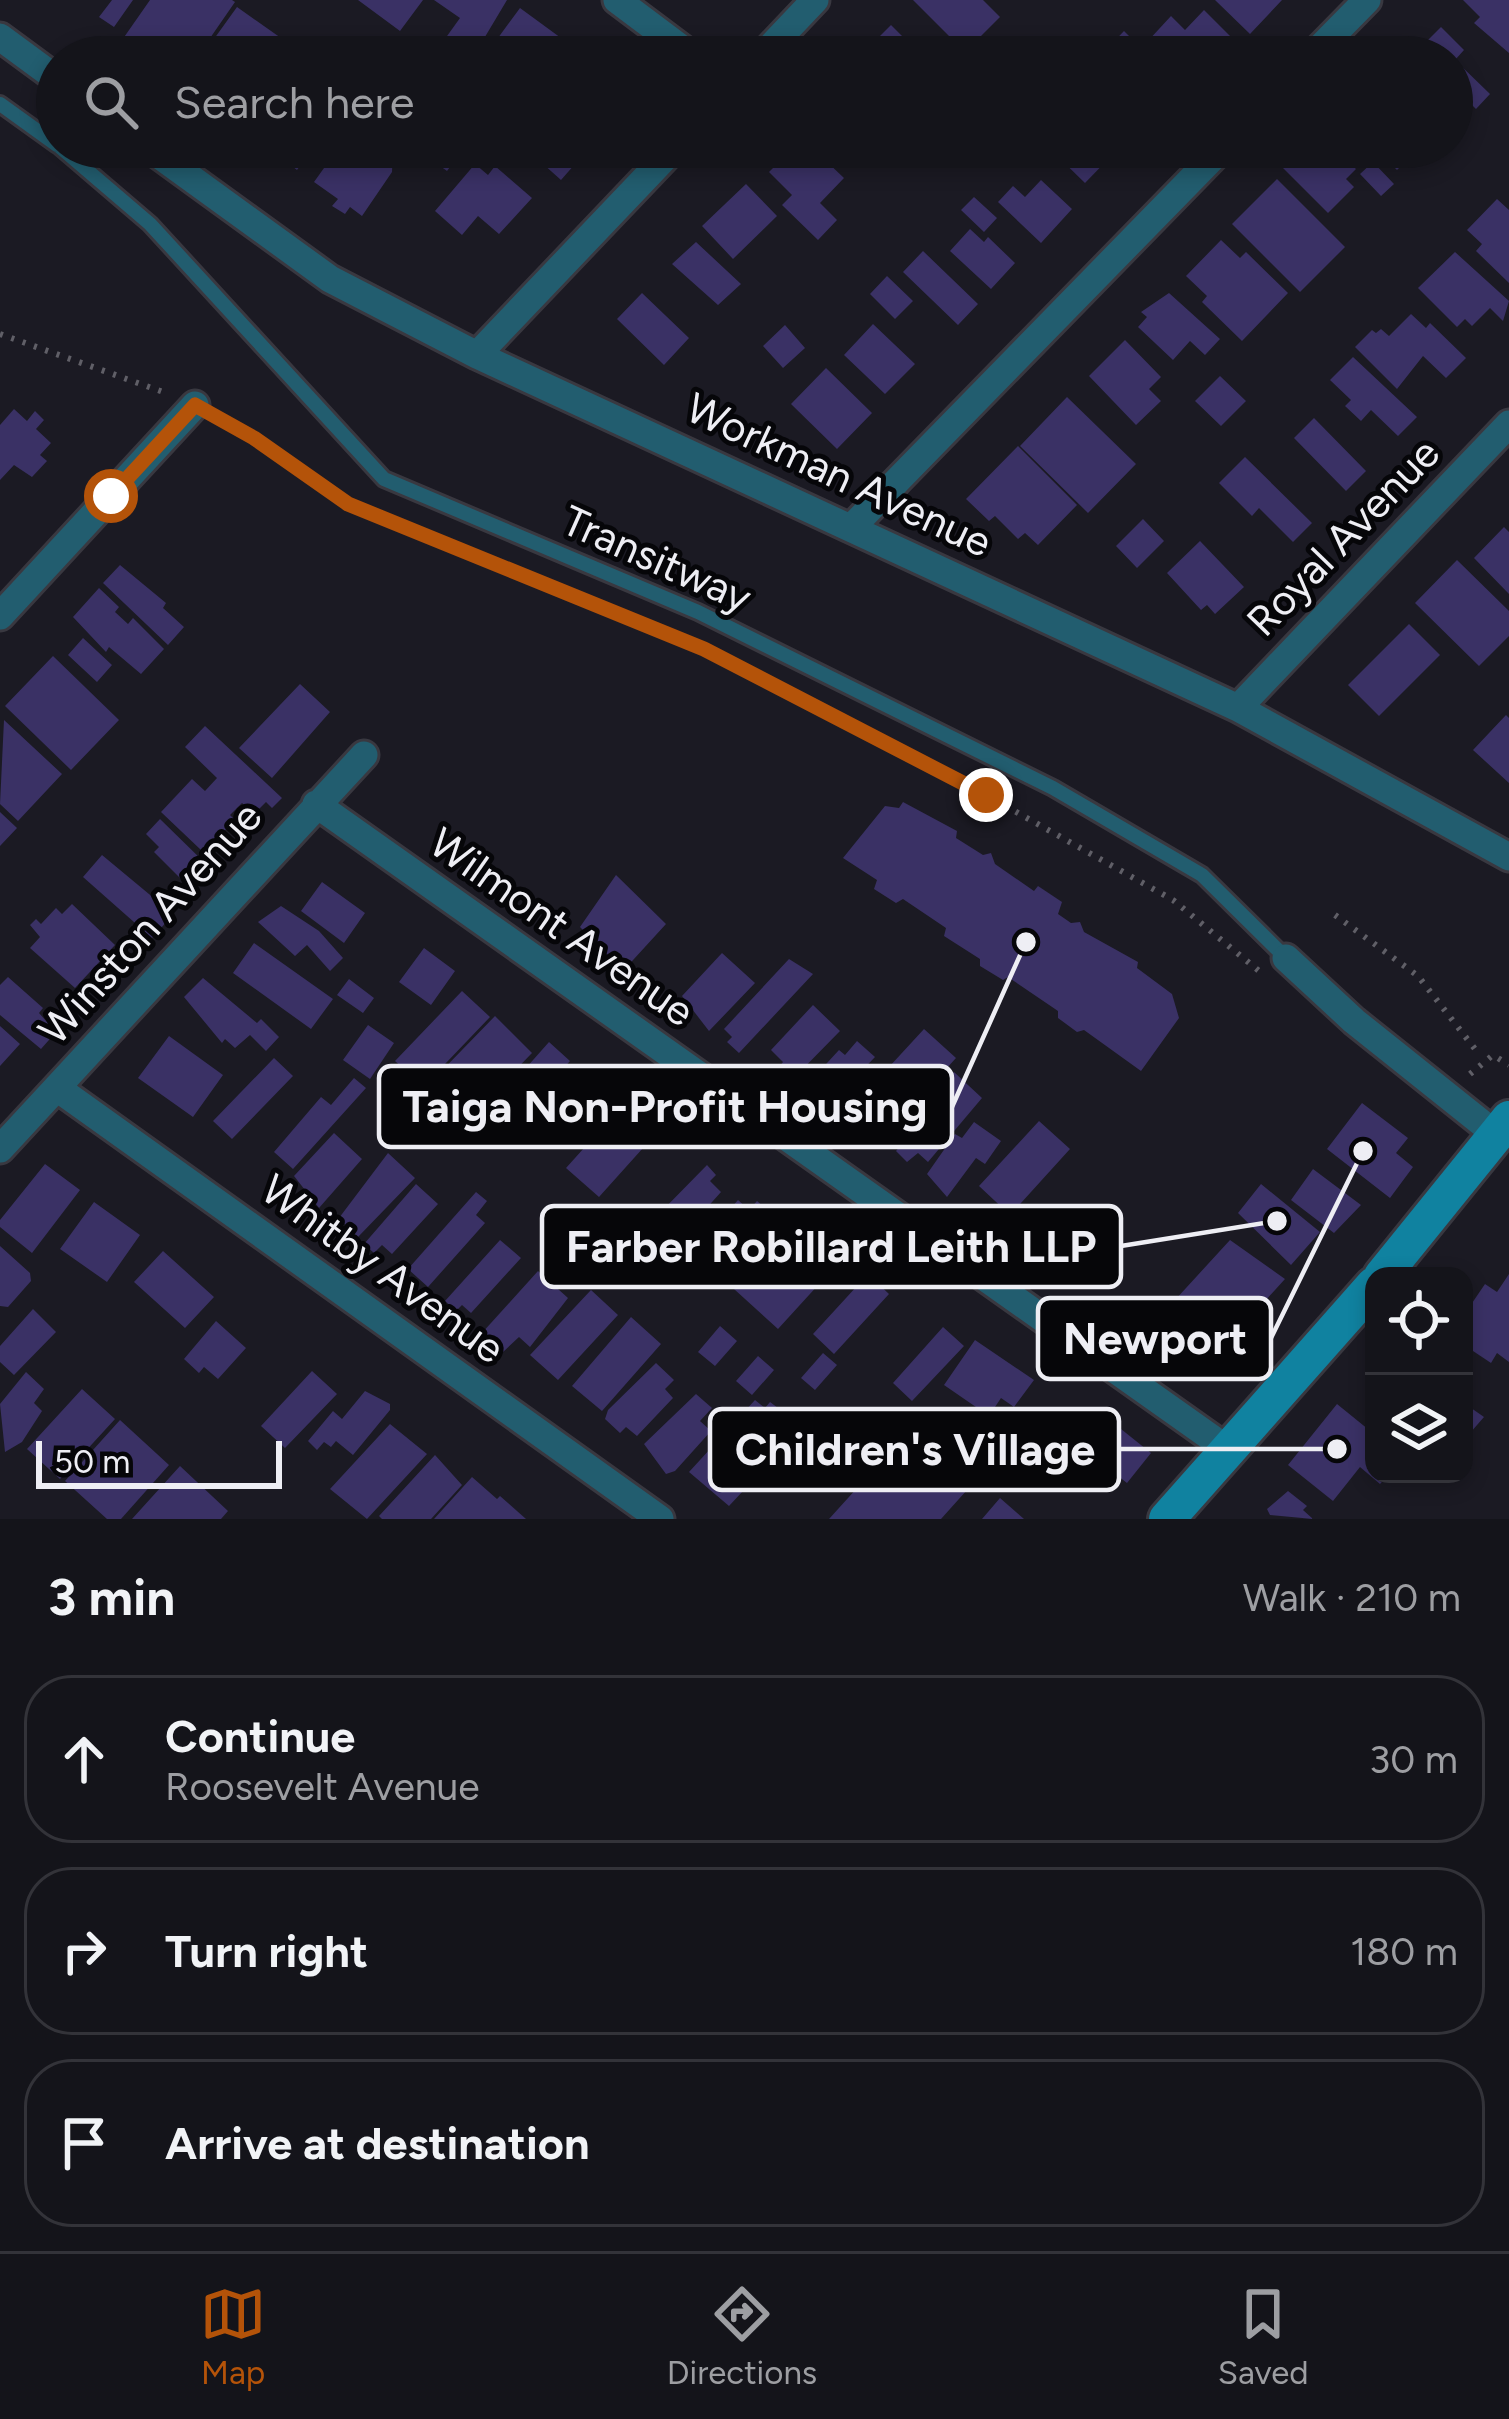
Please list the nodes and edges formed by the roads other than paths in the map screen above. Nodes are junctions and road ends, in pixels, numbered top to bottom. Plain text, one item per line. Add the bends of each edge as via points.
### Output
1 (617, 0) edge
2 (814, 0) edge
3 (1367, 0) edge
4 (666, 36) edge
5 (781, 36) edge
6 (1332, 36) edge
7 (0, 37) edge
8 (36, 64) edge
9 (0, 104) edge
10 (36, 130) edge
11 (84, 168) edge
12 (177, 168) edge
13 (655, 168) edge
14 (1203, 168) edge
15 (477, 355) junction
16 (195, 405) road end
17 (1509, 424) edge
18 (854, 526) junction
19 (0, 616) edge
20 (1238, 708) junction
21 (364, 755) dead end
22 (316, 804) junction
23 (1509, 857) edge
24 (1286, 958) joint
25 (57, 1088) junction
26 (1505, 1133) edge
27 (0, 1149) edge
28 (1390, 1267) edge
29 (1365, 1295) edge
30 (1230, 1450) junction
31 (660, 1519) edge
32 (1167, 1519) edge

1 - 4 street
2 - 5 street
3 - 6 street
7 - 8 street
9 - 10 lane, Transitway
11 - 24 lane, Transitway via 150,224 397,485 698,612 1052,788 1202,875
12 - 15 street, Workman Avenue via 330,279
13 - 15 street
14 - 18 street
15 - 18 street, Workman Avenue
16 - 19 street
17 - 20 street, Royal Avenue
18 - 20 street, Workman Avenue
20 - 23 street, Workman Avenue
21 - 22 street, Winston Avenue
22 - 25 street, Winston Avenue
22 - 30 street, Wilmont Avenue
24 - 26 street via 1354,1021
25 - 27 street, Winston Avenue
25 - 31 street, Whitby Avenue
26 - 28 main road
29 - 30 main road
30 - 32 main road

